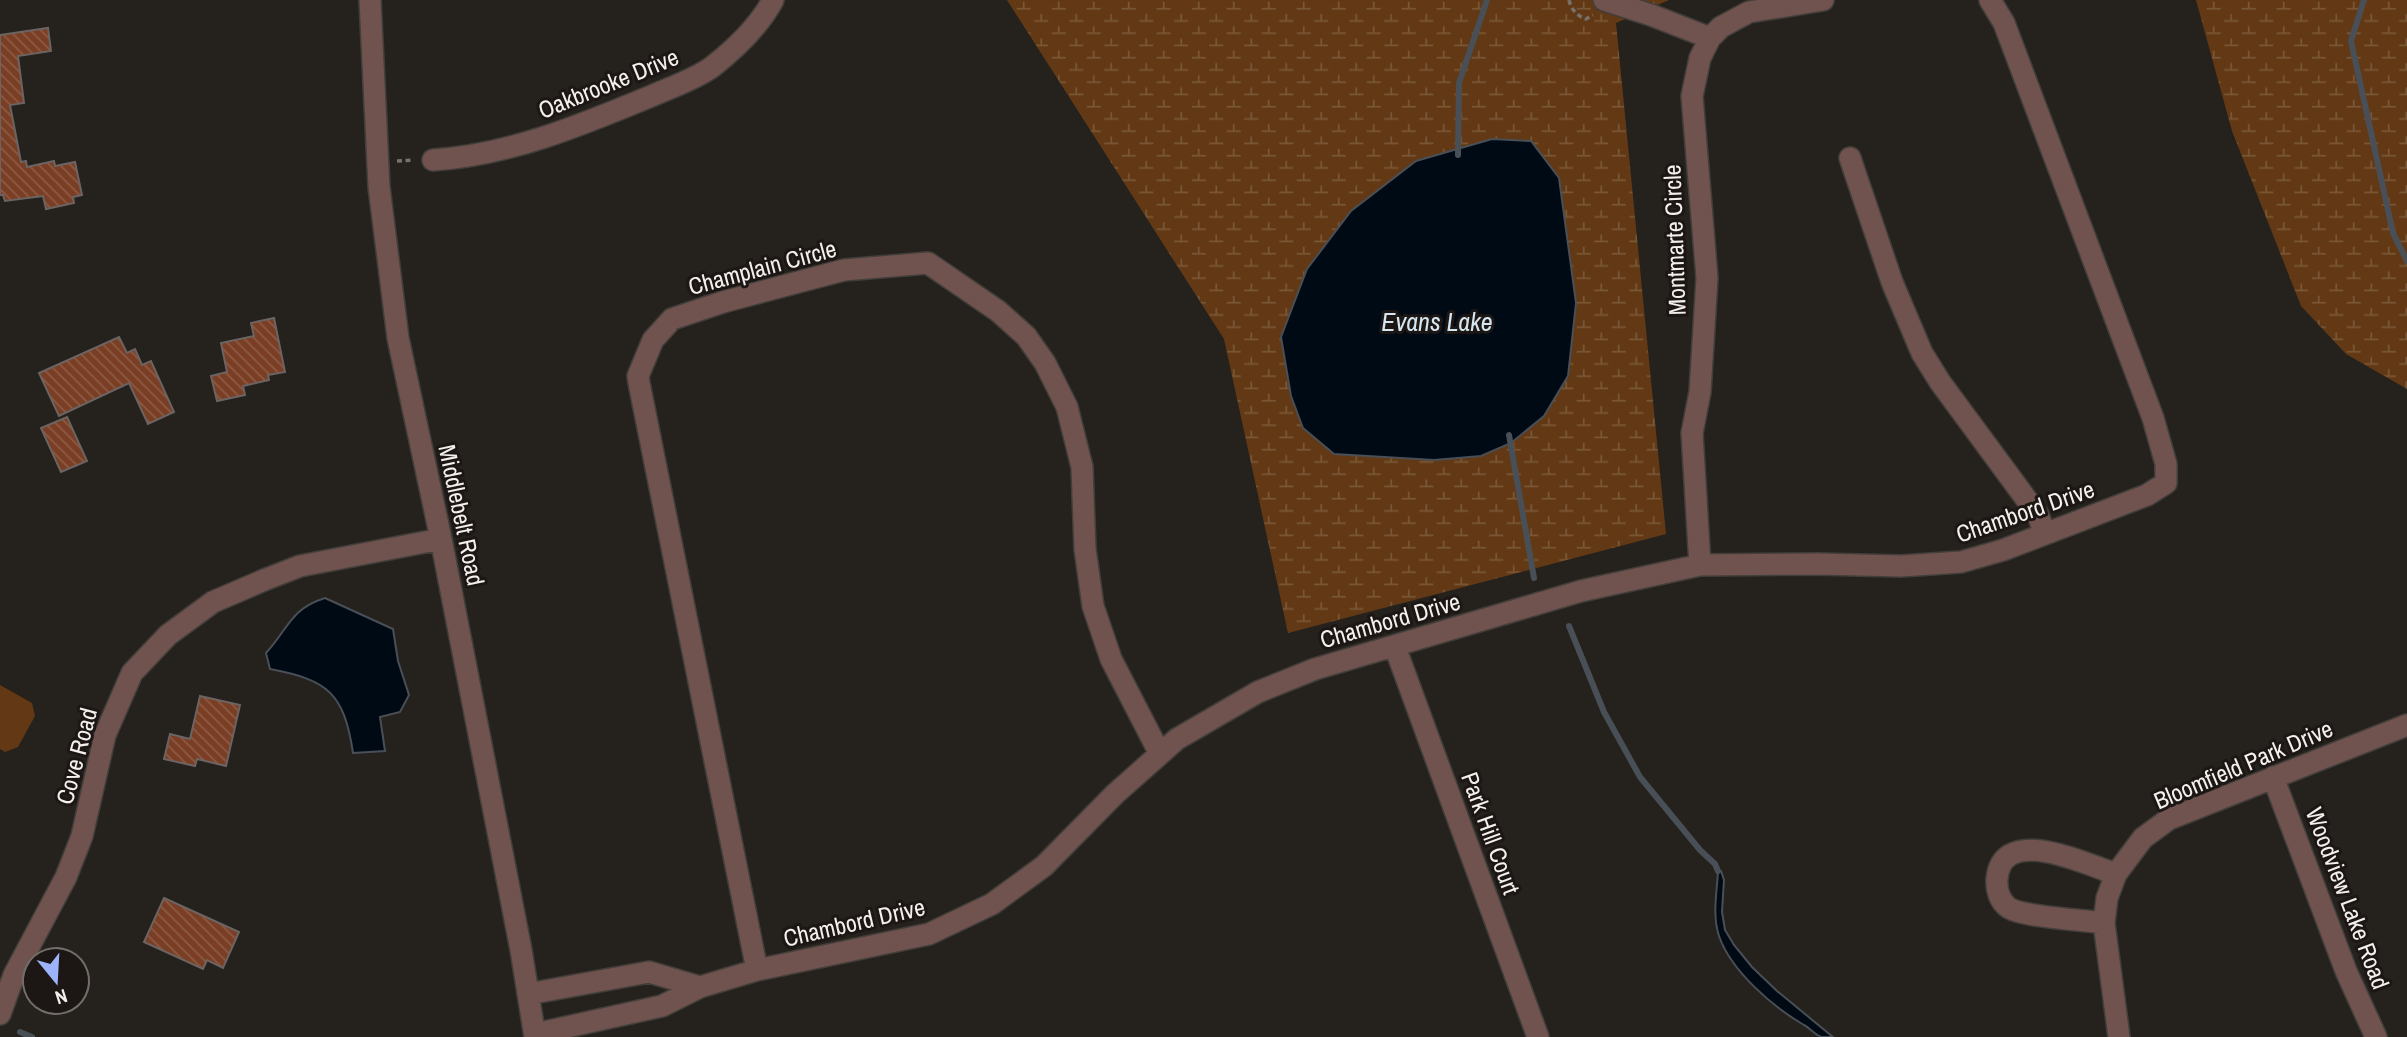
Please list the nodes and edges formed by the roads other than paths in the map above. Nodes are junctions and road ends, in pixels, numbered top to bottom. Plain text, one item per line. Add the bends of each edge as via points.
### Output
1 (370, 0) edge
2 (773, 0) edge
3 (1823, 0) edge
4 (1990, 0) edge
5 (1600, 4) edge
6 (1710, 38) junction
7 (1850, 158) dead end
8 (433, 160) road end
9 (2046, 534) junction
10 (441, 539) junction
11 (1700, 565) junction
12 (1395, 647) junction
13 (2407, 725) edge
14 (1160, 754) junction
15 (2273, 777) junction
16 (2116, 874) junction
17 (2104, 923) junction
18 (757, 970) junction
19 (700, 987) junction
20 (528, 994) junction
21 (0, 1014) edge
22 (535, 1035) edge
23 (1538, 1037) edge
24 (2119, 1037) edge
25 (2376, 1037) edge

1 - 10 street, Middlebelt Road via 382,228 398,338
2 - 8 street, Oakbrooke Drive via 766,14 710,68 669,88 548,136 478,155
3 - 6 street via 1749,12
4 - 9 street, Chambord Drive via 2004,23 2153,418 2166,464 2166,483 2147,495
5 - 6 street via 1651,15
6 - 11 street, Montmarte Circle via 1700,58 1692,96 1707,278 1700,392 1692,433
7 - 9 street via 1892,282 1922,353 2038,515
9 - 11 street, Chambord Drive via 1961,562
10 - 20 street, Middlebelt Road
10 - 21 street, Cove Road via 300,566 264,580 214,602 168,635 132,673 105,735 82,836 66,877 14,975
11 - 12 street, Chambord Drive via 1581,591
12 - 14 street, Chambord Drive via 1315,669 1258,692 1177,739
12 - 23 street, Park Hill Court
13 - 15 street, Bloomfield Park Drive
14 - 18 street, Chambord Drive via 1044,866 992,904 929,934
14 - 18 street, Champlain Circle via 1111,659 1093,606 1082,467 1067,407 1026,336 998,311 928,263 844,270 672,319 653,340 638,376
15 - 16 street, Bloomfield Park Drive via 2169,819 2143,838
15 - 25 street, Woodview Lake Road via 2346,971
16 - 17 street, Bloomfield Park Drive
16 - 17 street via 2045,851 2010,853 2000,865 1999,897 2009,908
17 - 24 street, Bloomfield Park Drive
18 - 19 street, Chambord Drive
19 - 20 street via 649,972
19 - 22 street, Chambord Drive via 663,1006
20 - 22 street, Middlebelt Road

